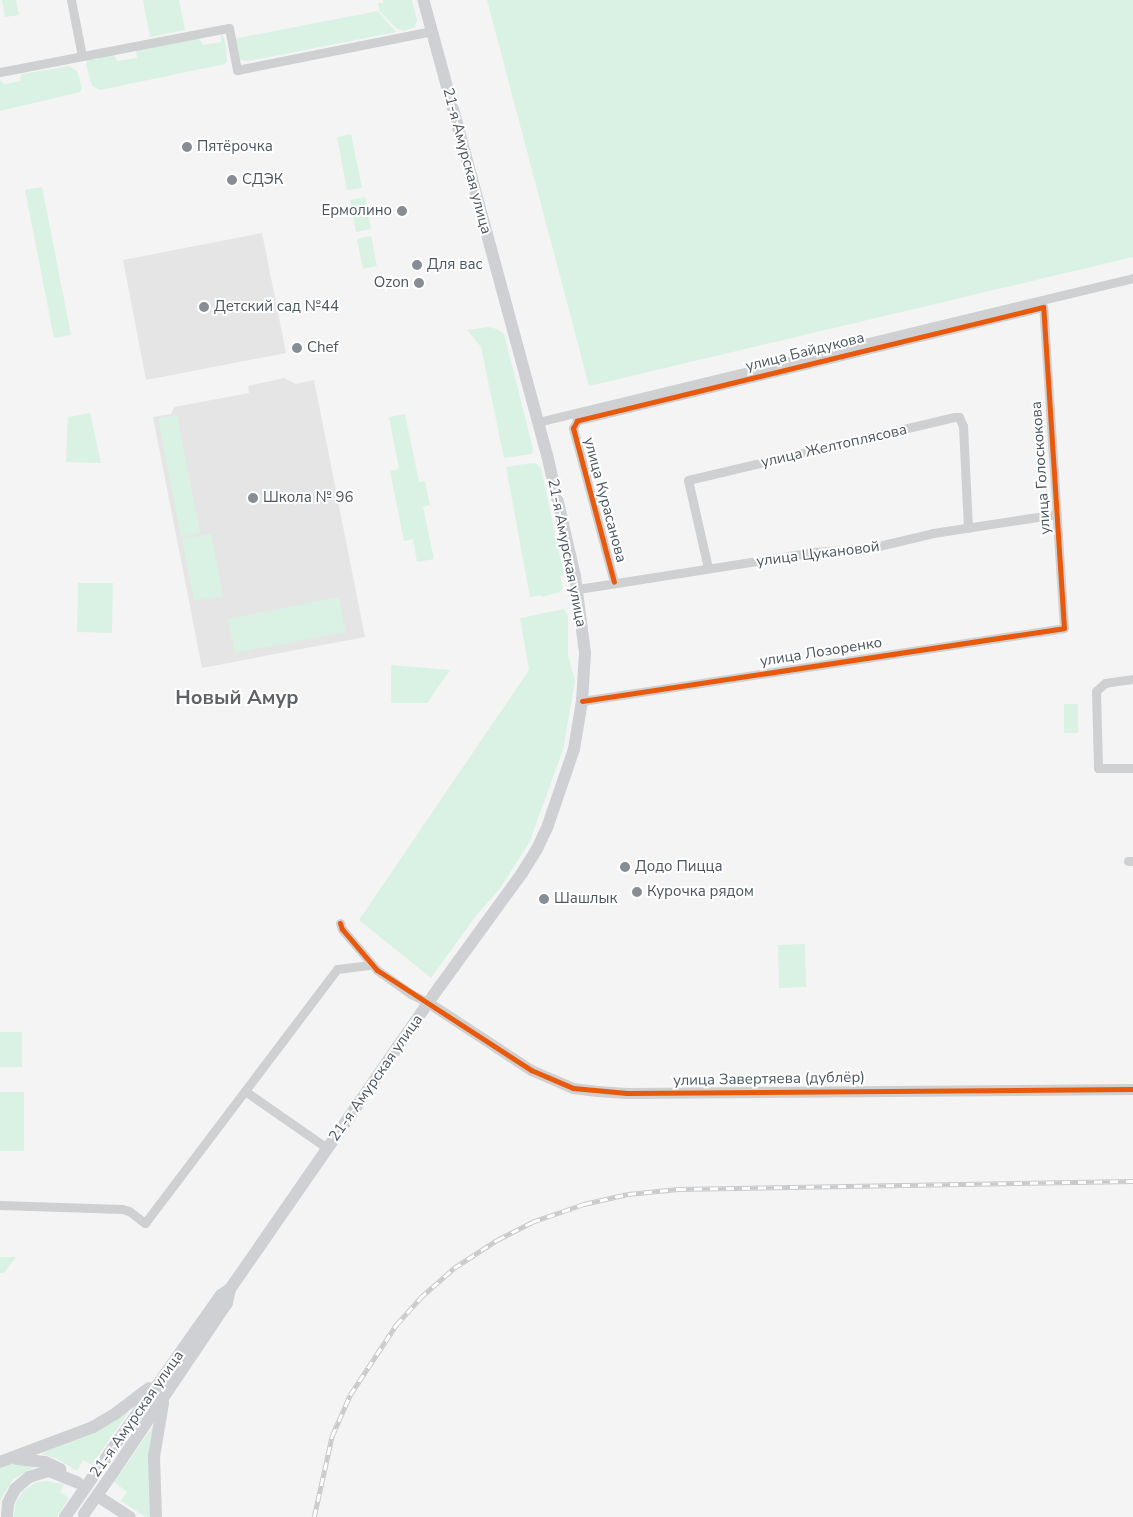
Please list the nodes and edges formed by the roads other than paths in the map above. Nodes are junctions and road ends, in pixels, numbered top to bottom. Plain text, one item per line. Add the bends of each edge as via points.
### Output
1 (71, 0) edge
2 (423, 0) edge
3 (432, 31) junction
4 (82, 56) junction
5 (0, 72) edge
6 (1133, 278) edge
7 (1043, 307) joint
8 (538, 422) junction
9 (574, 424) joint
10 (1057, 514) junction
11 (968, 528) junction
12 (708, 568) junction
13 (614, 582) junction
14 (578, 589) junction
15 (1064, 628) joint
16 (1133, 679) edge
17 (582, 701) junction
18 (1133, 768) edge
19 (340, 923) dead end
20 (371, 965) junction
21 (429, 1003) junction
22 (1133, 1088) edge
23 (245, 1091) junction
24 (327, 1148) junction
25 (0, 1206) edge
26 (230, 1289) junction
27 (155, 1387) junction
28 (164, 1397) junction
29 (5, 1460) edge
30 (102, 1499) dead end
31 (69, 1512) edge
32 (83, 1516) edge
33 (7, 1517) edge
34 (130, 1517) edge
35 (156, 1517) edge

1 - 4 street
2 - 3 main road, 21-я Амурская улица
3 - 4 street via 237,70 229,28
3 - 8 main road, 21-я Амурская улица
4 - 5 street
6 - 8 street, улица Байдукова
7 - 9 street, улица Байдукова
7 - 10 street, улица Голоскокова
8 - 14 main road, 21-я Амурская улица
9 - 13 street, улица Курасанова
10 - 11 street, улица Цукановой
10 - 15 street, улица Голоскокова
11 - 12 street, улица Цукановой via 866,549 814,552
11 - 12 street, улица Желтоплясова via 963,426 955,417 688,480
12 - 13 street, улица Цукановой
13 - 14 street, улица Цукановой
14 - 17 main road, 21-я Амурская улица via 585,653
15 - 17 street, улица Лозоренко
16 - 18 street via 1105,683 1096,691 1098,768
17 - 21 main road, 21-я Амурская улица via 568,768 537,849
19 - 20 street via 342,930
20 - 21 street
20 - 23 street via 337,969
21 - 22 street, улица Завертяева (дублёр) via 530,1070 574,1088 598,1091
21 - 24 main road, 21-я Амурская улица
23 - 24 street
23 - 25 street via 145,1223 122,1209
24 - 26 main road, 21-я Амурская улица
26 - 27 main road, 21-я Амурская улица via 220,1295
26 - 28 main road, 21-я Амурская улица via 228,1303
27 - 29 main road via 148,1388 93,1427
27 - 31 main road, 21-я Амурская улица, bridge
28 - 32 main road, 21-я Амурская улица, bridge
28 - 35 main road via 154,1457
29 - 33 main road via 45,1462 57,1467 73,1481 49,1471 29,1477 15,1489 8,1503
30 - 34 main road

